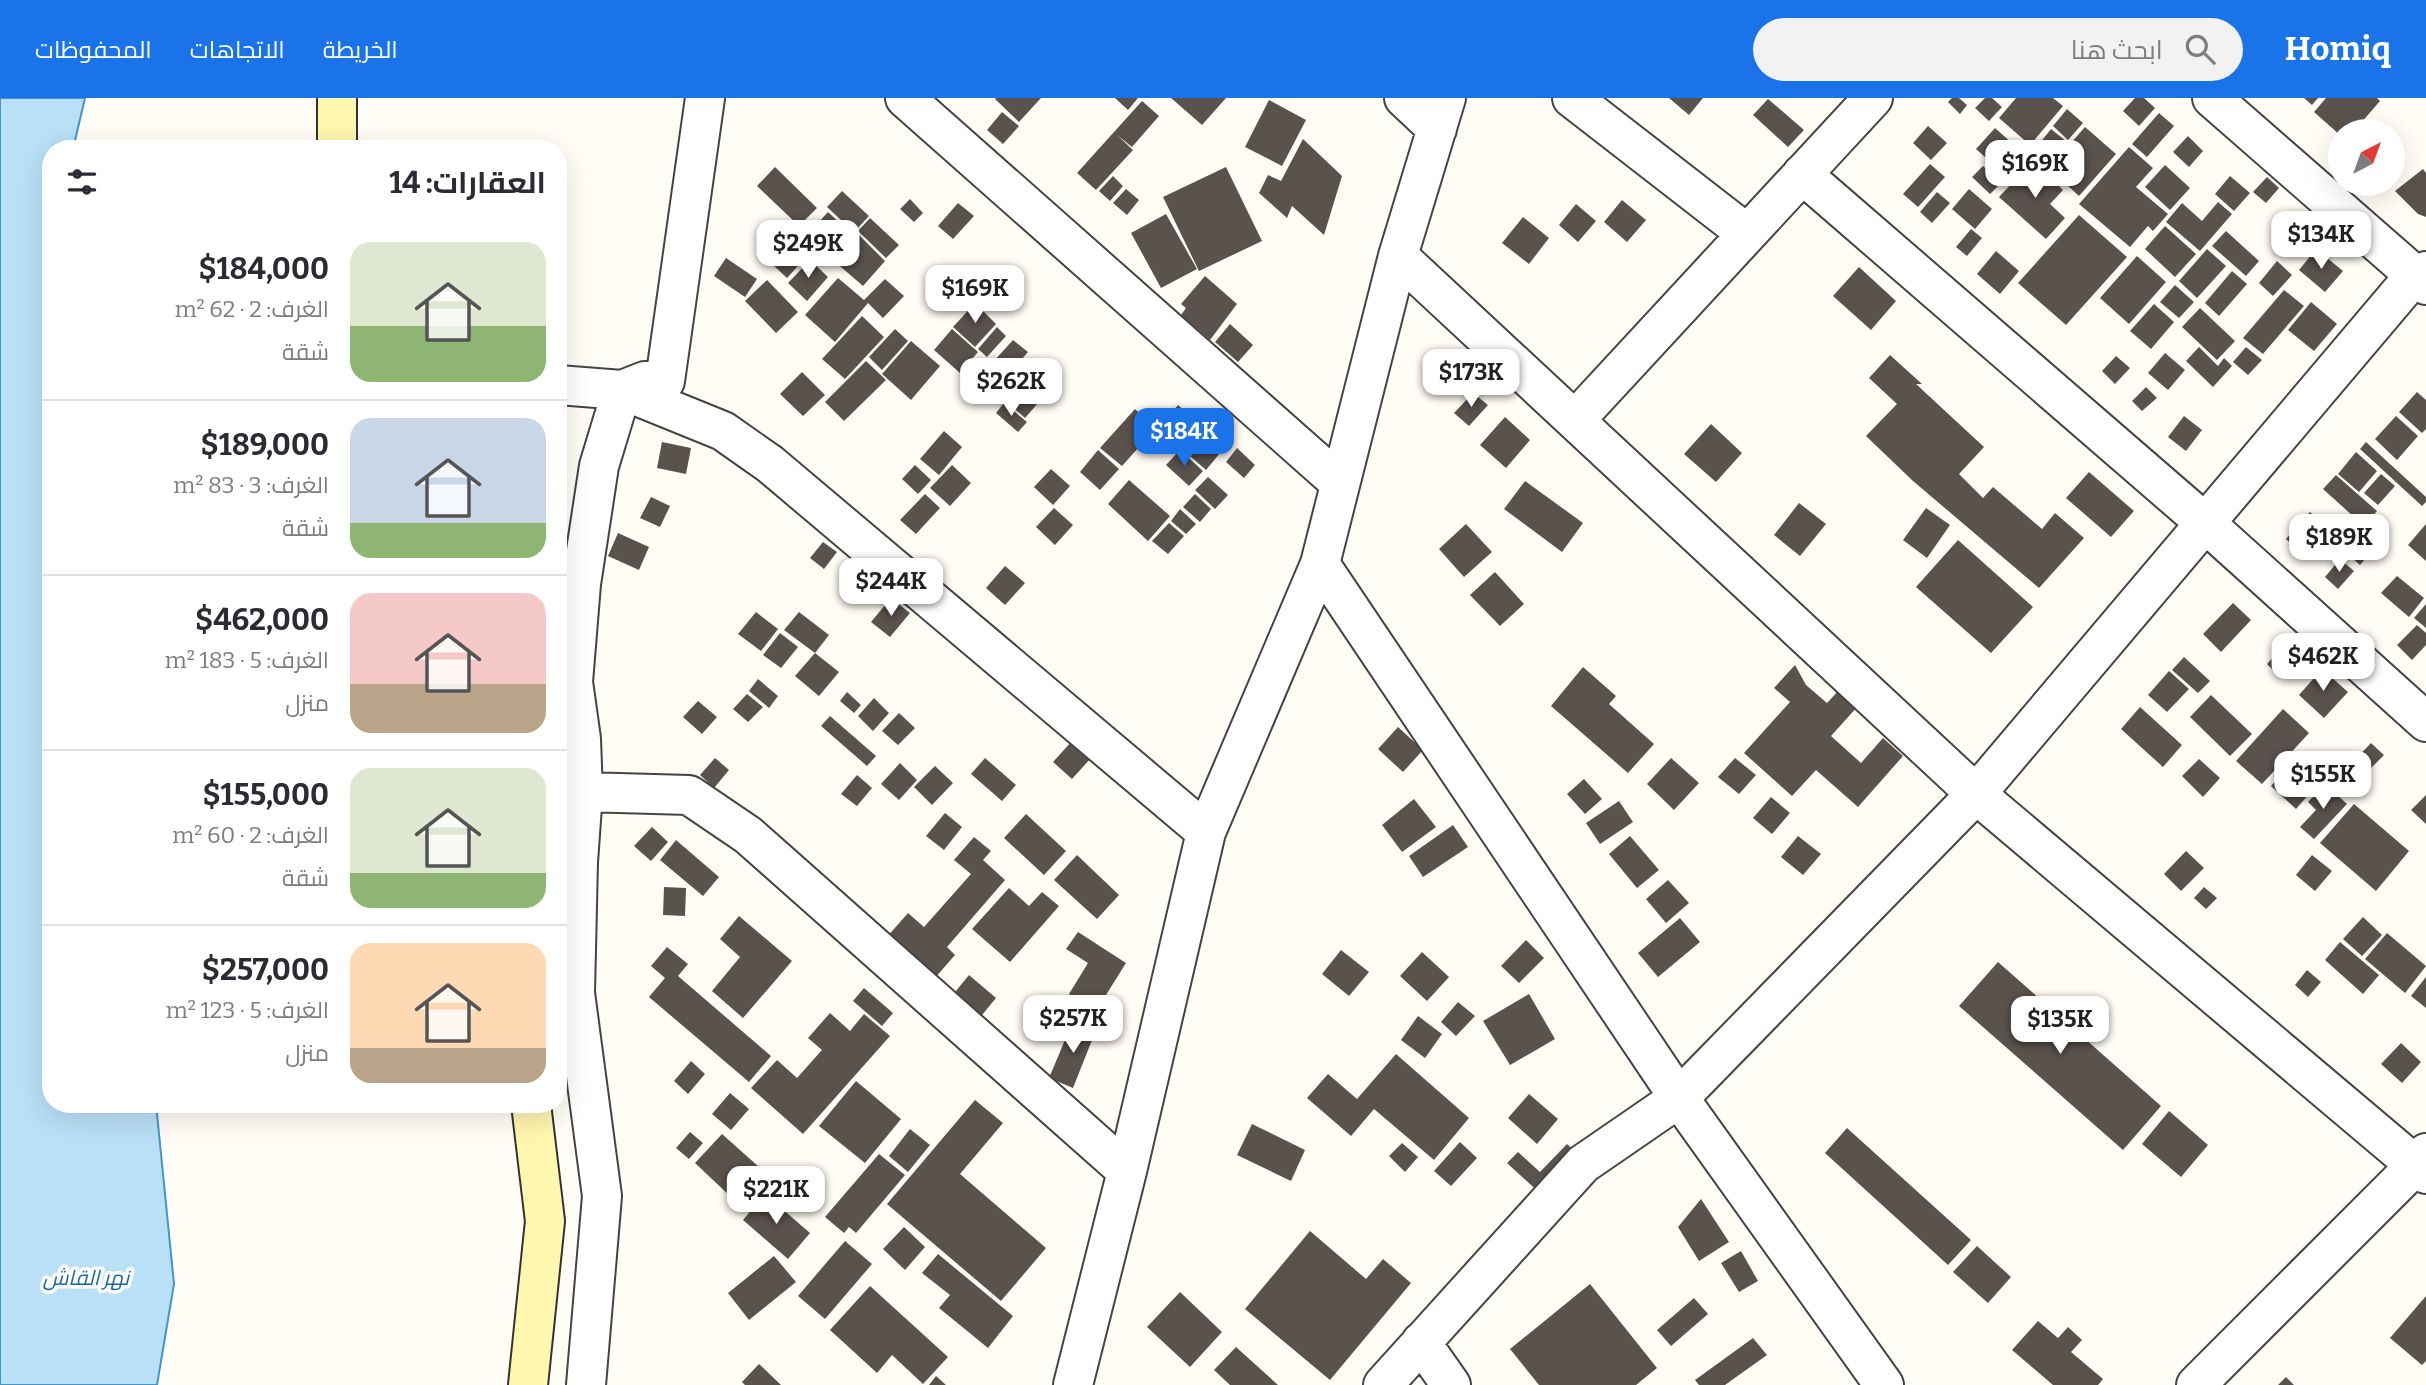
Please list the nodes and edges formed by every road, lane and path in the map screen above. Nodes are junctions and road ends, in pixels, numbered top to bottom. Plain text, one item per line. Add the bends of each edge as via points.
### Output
1 (337, 98) edge
2 (705, 98) edge
3 (905, 98) edge
4 (1404, 98) edge
5 (1572, 98) edge
6 (1873, 98) edge
7 (2212, 98) edge
8 (1442, 114) edge
9 (337, 140) edge
10 (1802, 174) junction
11 (1746, 233) junction
12 (1398, 256) junction
13 (2422, 277) edge
14 (567, 386) edge
15 (622, 390) junction
16 (1576, 419) junction
17 (1340, 483) junction
18 (2204, 522) junction
19 (1320, 564) junction
20 (2426, 722) edge
21 (583, 792) junction
22 (1976, 794) junction
23 (1206, 832) junction
24 (1679, 1098) junction
25 (532, 1113) edge
26 (2423, 1164) edge
27 (1127, 1171) junction
28 (1421, 1342) junction
29 (528, 1385) edge
30 (586, 1385) edge
31 (1073, 1385) edge
32 (1383, 1385) edge
33 (1451, 1385) edge
34 (1884, 1385) edge
35 (2196, 1385) edge

1 - 9 main road
2 - 15 street via 665,381 645,381
3 - 17 street
4 - 8 street
5 - 11 street
6 - 10 street
7 - 13 street
8 - 12 street
10 - 11 street
10 - 18 street
11 - 16 street
12 - 16 street
12 - 17 street
13 - 18 street
14 - 15 street
15 - 21 street via 599,466 580,584 573,682
15 - 23 street via 723,431 770,464
16 - 22 street
17 - 19 street
18 - 20 street
18 - 22 street
19 - 23 street
19 - 24 street
21 - 27 street via 689,795 748,835
21 - 30 street via 575,993 601,1196
22 - 24 street
22 - 26 street
23 - 27 street
24 - 28 street via 1583,1164
24 - 34 street
25 - 29 main road via 545,1221
26 - 35 street
27 - 31 street
28 - 32 street
28 - 33 street

